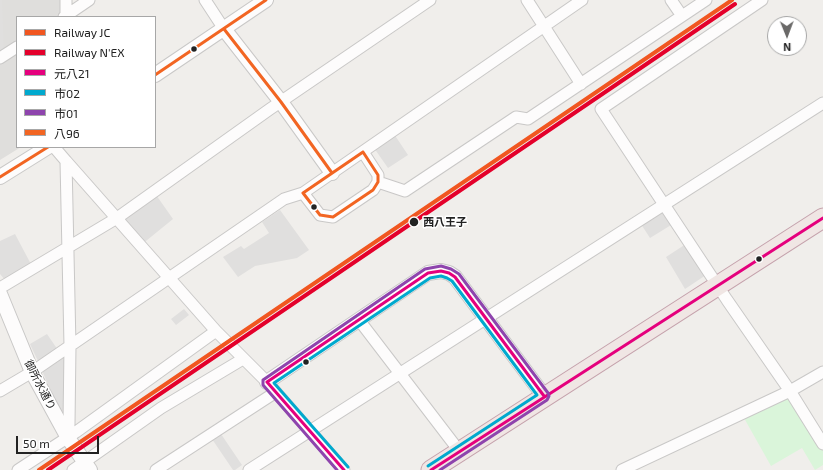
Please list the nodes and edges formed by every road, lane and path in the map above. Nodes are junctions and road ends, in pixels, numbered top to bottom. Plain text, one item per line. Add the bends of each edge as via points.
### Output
1 (66, 0) edge
2 (89, 0) edge
3 (205, 0) edge
4 (266, 0) edge
5 (430, 0) edge
6 (527, 0) edge
7 (582, 0) edge
8 (671, 0) edge
9 (706, 0) edge
10 (762, 0) edge
11 (65, 16) edge
12 (66, 16) edge
13 (682, 16) junction
14 (544, 26) junction
15 (224, 29) junction
16 (16, 48) edge
17 (0, 58) edge
18 (156, 74) edge
19 (581, 84) junction
20 (281, 102) junction
21 (823, 103) edge
22 (46, 148) edge
23 (55, 148) edge
24 (363, 152) junction
25 (66, 161) junction
26 (332, 173) junction
27 (0, 177) edge
28 (378, 182) junction
29 (303, 193) junction
30 (664, 205) junction
31 (117, 218) junction
32 (823, 218) edge
33 (67, 248) junction
34 (169, 277) junction
35 (718, 286) junction
36 (0, 288) edge
37 (0, 294) edge
38 (486, 318) junction
39 (358, 320) junction
40 (216, 331) junction
41 (70, 346) junction
42 (243, 359) junction
43 (32, 372) junction
44 (823, 372) edge
45 (399, 374) junction
46 (271, 387) junction
47 (0, 391) edge
48 (790, 391) junction
49 (544, 396) junction
50 (310, 431) junction
51 (68, 438) junction
52 (823, 444) edge
53 (460, 452) junction
54 (87, 466) edge
55 (18, 470) edge
56 (73, 470) edge
57 (156, 470) edge
58 (249, 470) edge
59 (344, 470) edge
60 (431, 470) edge
61 (622, 470) edge

1 - 11 street
2 - 12 street
3 - 15 street
4 - 15 street
5 - 20 street
6 - 14 street
7 - 14 street
8 - 13 street
9 - 13 street
10 - 30 street via 601,109
13 - 19 street
14 - 19 street
14 - 24 street
15 - 18 street
15 - 20 street
16 - 17 street
19 - 28 street via 528,119 516,117 405,191
20 - 26 street
20 - 31 street
21 - 30 street
22 - 27 street
23 - 25 street
24 - 26 street
24 - 28 street via 378,175
25 - 31 street
25 - 33 street
26 - 29 street
28 - 29 street via 373,190 333,217 320,215
29 - 34 street via 284,199
30 - 35 street
30 - 38 street
31 - 33 street
31 - 34 street
32 - 35 highway
33 - 36 street
33 - 41 street
34 - 40 street
34 - 41 street
35 - 48 street
35 - 49 highway
37 - 43 street, 御所水通り
38 - 39 street via 455,277 449,273 434,271
38 - 45 street
38 - 49 street
39 - 45 street
39 - 46 street
40 - 42 street
40 - 51 street
41 - 43 street
41 - 51 street
42 - 46 street
42 - 54 street via 161,408
43 - 47 street
43 - 51 street, 御所水通り
44 - 48 street
45 - 50 street
45 - 53 street
46 - 50 street
46 - 57 street
48 - 52 street
48 - 61 street
49 - 53 highway
50 - 58 street
50 - 59 street
51 - 54 street, 御所水通り
51 - 55 street
53 - 60 highway
54 - 56 street

